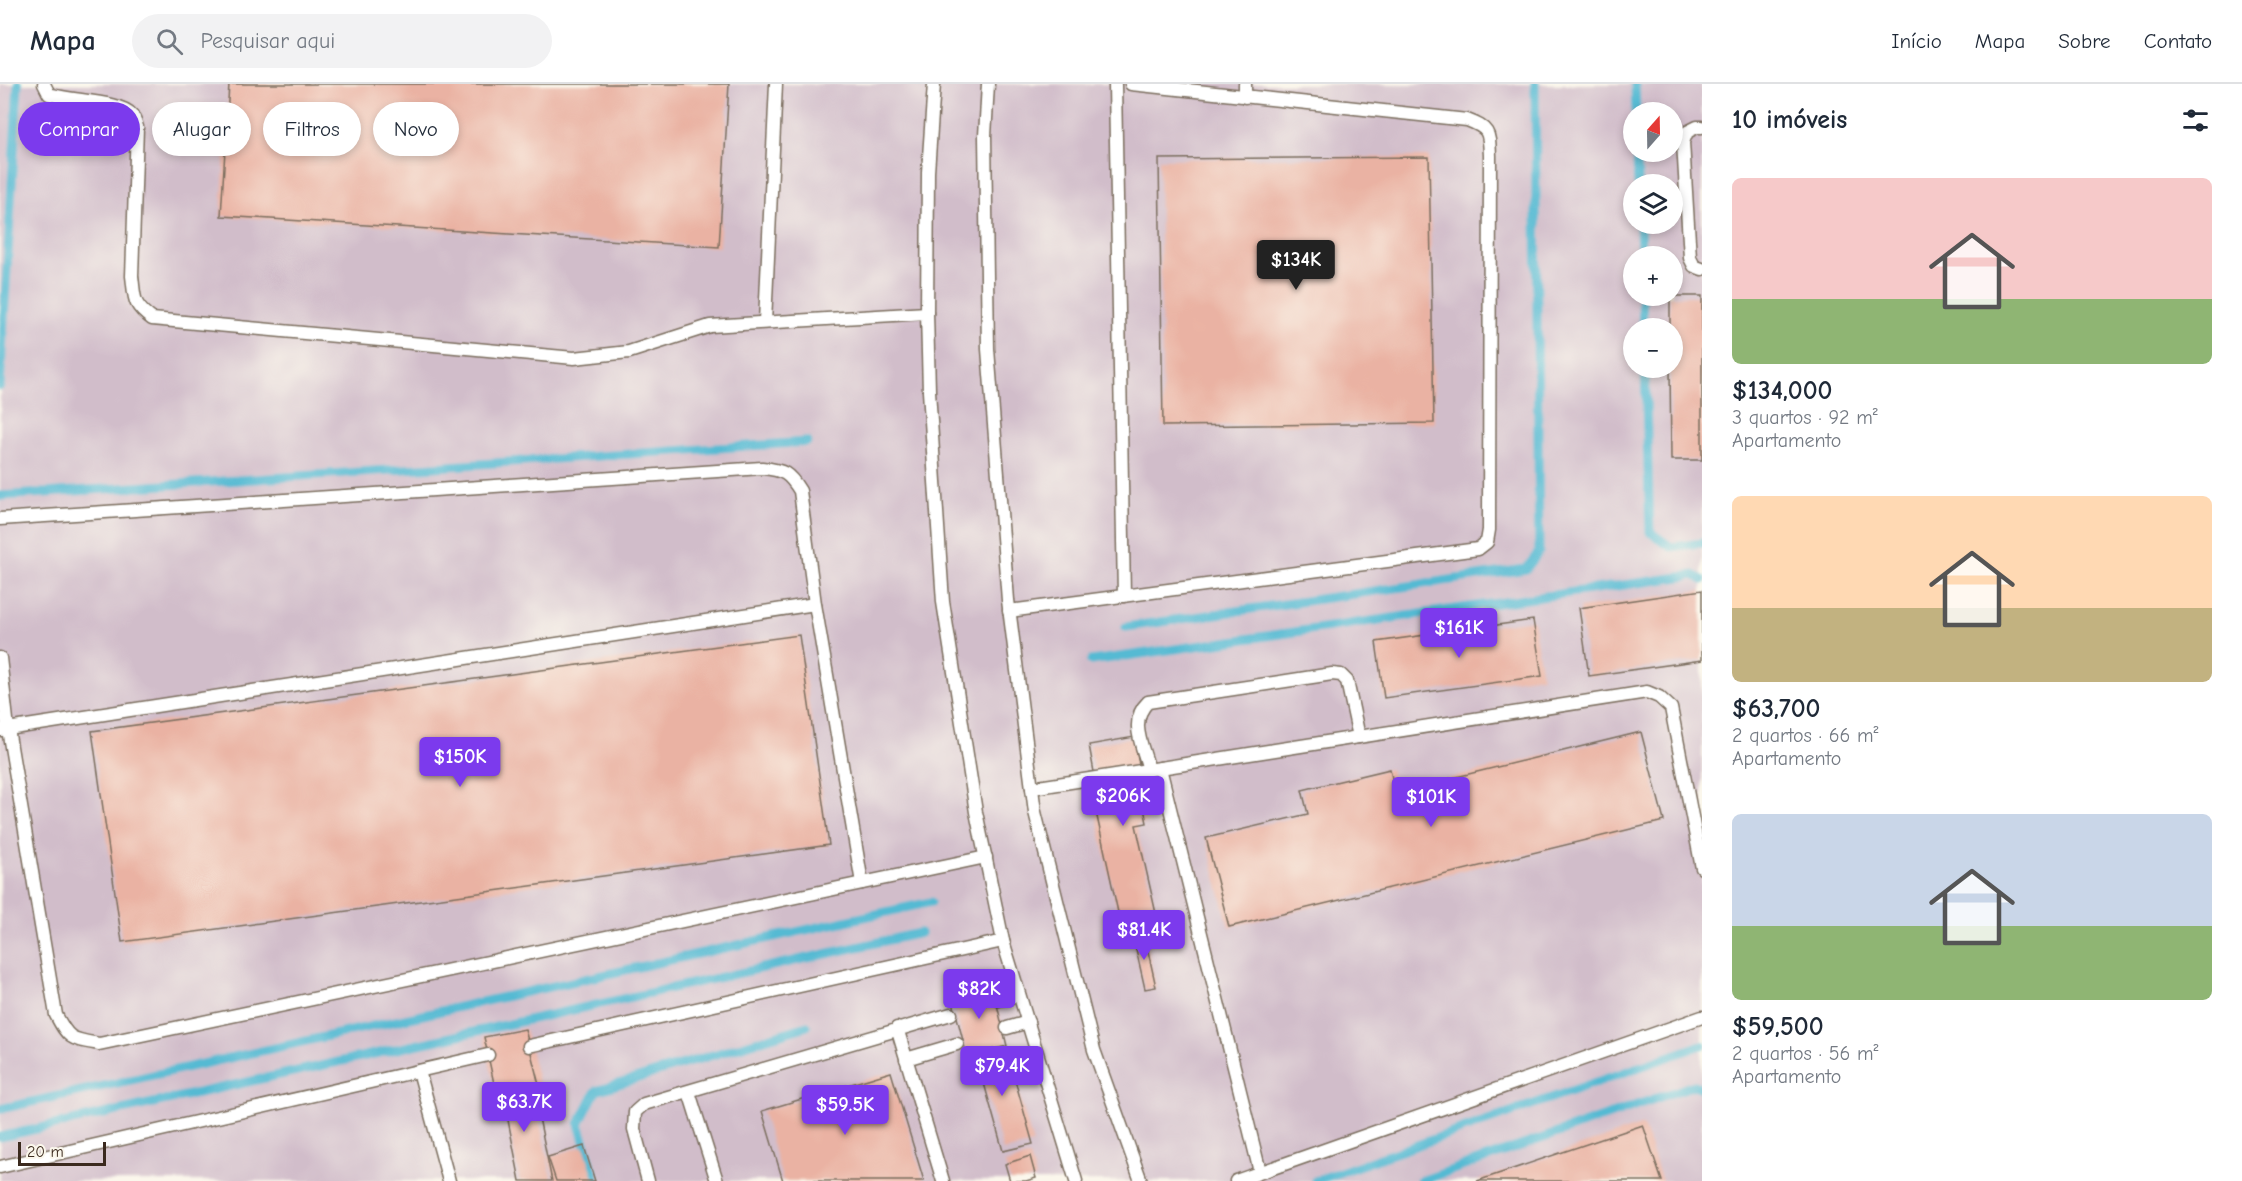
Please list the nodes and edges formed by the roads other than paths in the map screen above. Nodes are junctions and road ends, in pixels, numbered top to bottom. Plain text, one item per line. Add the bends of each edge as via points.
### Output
1 (44, 84) edge
2 (776, 84) edge
3 (934, 84) edge
4 (988, 84) edge
5 (1115, 84) edge
6 (1131, 84) edge
7 (1245, 84) edge
8 (1245, 97) junction
9 (1702, 127) edge
10 (1702, 269) edge
11 (927, 313) junction
12 (765, 322) junction
13 (0, 519) edge
14 (1124, 596) junction
15 (814, 604) junction
16 (1009, 611) junction
17 (0, 658) edge
18 (4, 730) edge
19 (1359, 737) junction
20 (1155, 769) junction
21 (1032, 788) junction
22 (986, 857) junction
23 (1702, 868) edge
24 (862, 884) junction
25 (1003, 941) junction
26 (1019, 995) junction
27 (999, 1000) dead end
28 (951, 1014) dead end
29 (1702, 1017) edge
30 (1028, 1022) junction
31 (897, 1028) junction
32 (1007, 1029) dead end
33 (957, 1044) dead end
34 (529, 1047) dead end
35 (488, 1055) dead end
36 (906, 1059) junction
37 (419, 1071) junction
38 (688, 1092) junction
39 (0, 1167) edge
40 (1260, 1172) junction
41 (449, 1181) edge
42 (648, 1181) edge
43 (717, 1181) edge
44 (943, 1181) edge
45 (1076, 1181) edge
46 (1141, 1181) edge
47 (1236, 1181) edge

1 - 12 lane via 49,94 64,99 113,105 131,113 137,126 132,276 139,310 152,320 574,358 629,352 710,326
2 - 12 lane
3 - 11 lane via 928,171
4 - 16 lane via 988,349
5 - 14 lane
6 - 8 lane
7 - 8 lane
8 - 14 lane via 1467,120 1483,126 1489,137 1487,542 1478,549
9 - 10 lane via 1687,132 1683,142 1690,258 1694,266
11 - 12 lane
11 - 22 lane via 943,602
13 - 15 lane via 762,468 791,476 800,491
14 - 16 lane
15 - 18 lane
15 - 24 lane
16 - 21 lane
17 - 18 lane
18 - 24 lane via 56,1015 67,1036 80,1041 99,1044
19 - 20 lane
19 - 20 lane via 1347,681 1341,675 1320,675 1148,702 1139,710 1137,723
19 - 23 lane via 1647,692 1671,708
20 - 21 lane
20 - 40 lane
21 - 46 lane via 1094,1050
22 - 24 lane
22 - 25 lane
25 - 26 lane
25 - 34 lane
26 - 27 lane
26 - 30 lane
28 - 31 lane
29 - 40 lane
30 - 32 lane
30 - 45 lane
31 - 36 lane
31 - 38 lane
33 - 36 lane
35 - 37 lane
36 - 44 lane
37 - 39 lane
37 - 41 lane
38 - 42 lane via 644,1104 635,1112 634,1129
38 - 43 lane
40 - 47 lane

